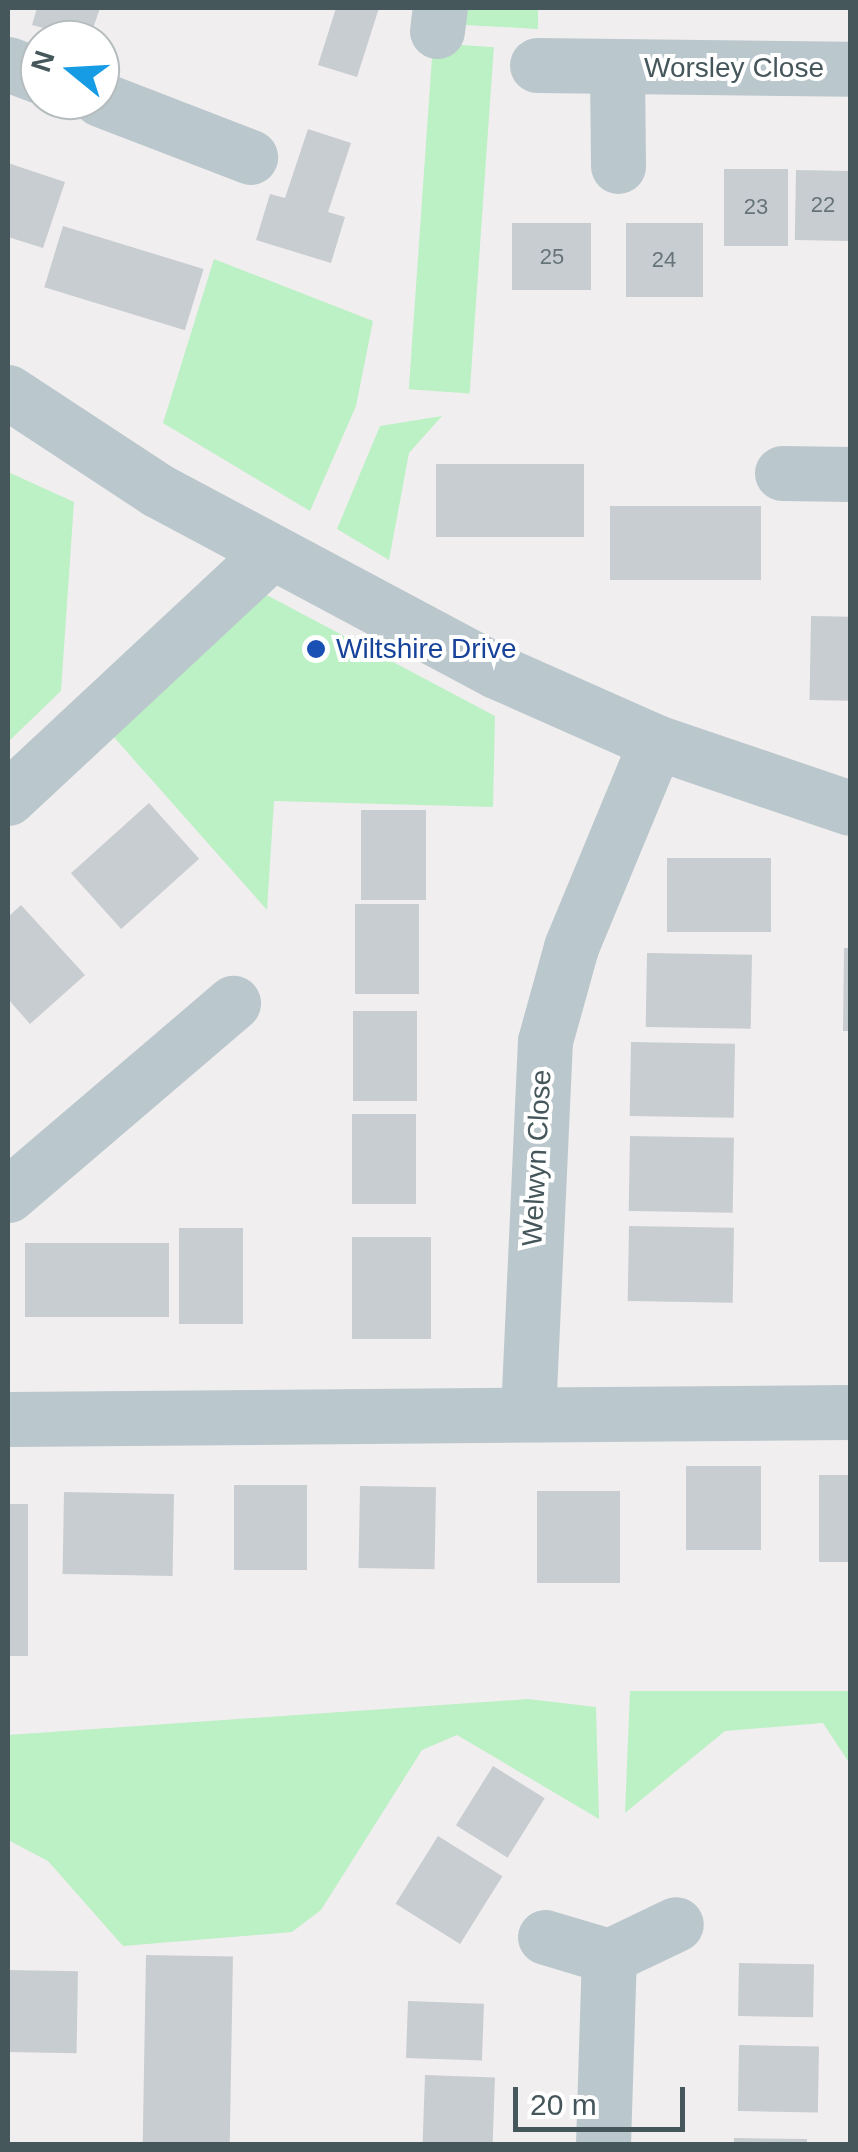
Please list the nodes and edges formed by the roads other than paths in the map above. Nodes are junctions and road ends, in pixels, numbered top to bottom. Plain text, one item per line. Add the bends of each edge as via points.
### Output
1 (537, 66) dead end
2 (617, 68) junction
3 (850, 69) edge
4 (120, 108) edge
5 (250, 157) dead end
6 (618, 166) dead end
7 (8, 392) edge
8 (782, 473) dead end
9 (850, 474) edge
10 (272, 552) junction
11 (656, 742) junction
12 (8, 798) edge
13 (850, 808) edge
14 (234, 1003) dead end
15 (8, 1195) edge
16 (850, 1412) edge
17 (528, 1414) junction
18 (8, 1419) edge
19 (676, 1924) dead end
20 (545, 1937) dead end
21 (609, 1956) junction
22 (602, 2144) edge

1 - 2 street, Worsley Close
2 - 3 street, Worsley Close
2 - 6 street, Worsley Close
4 - 5 street
7 - 10 street
8 - 9 street
10 - 11 street
10 - 12 street
11 - 13 street
11 - 17 street, Welwyn Close via 571,947 544,1040
14 - 15 street
16 - 17 street
17 - 18 street
19 - 21 street
20 - 21 street
21 - 22 street

